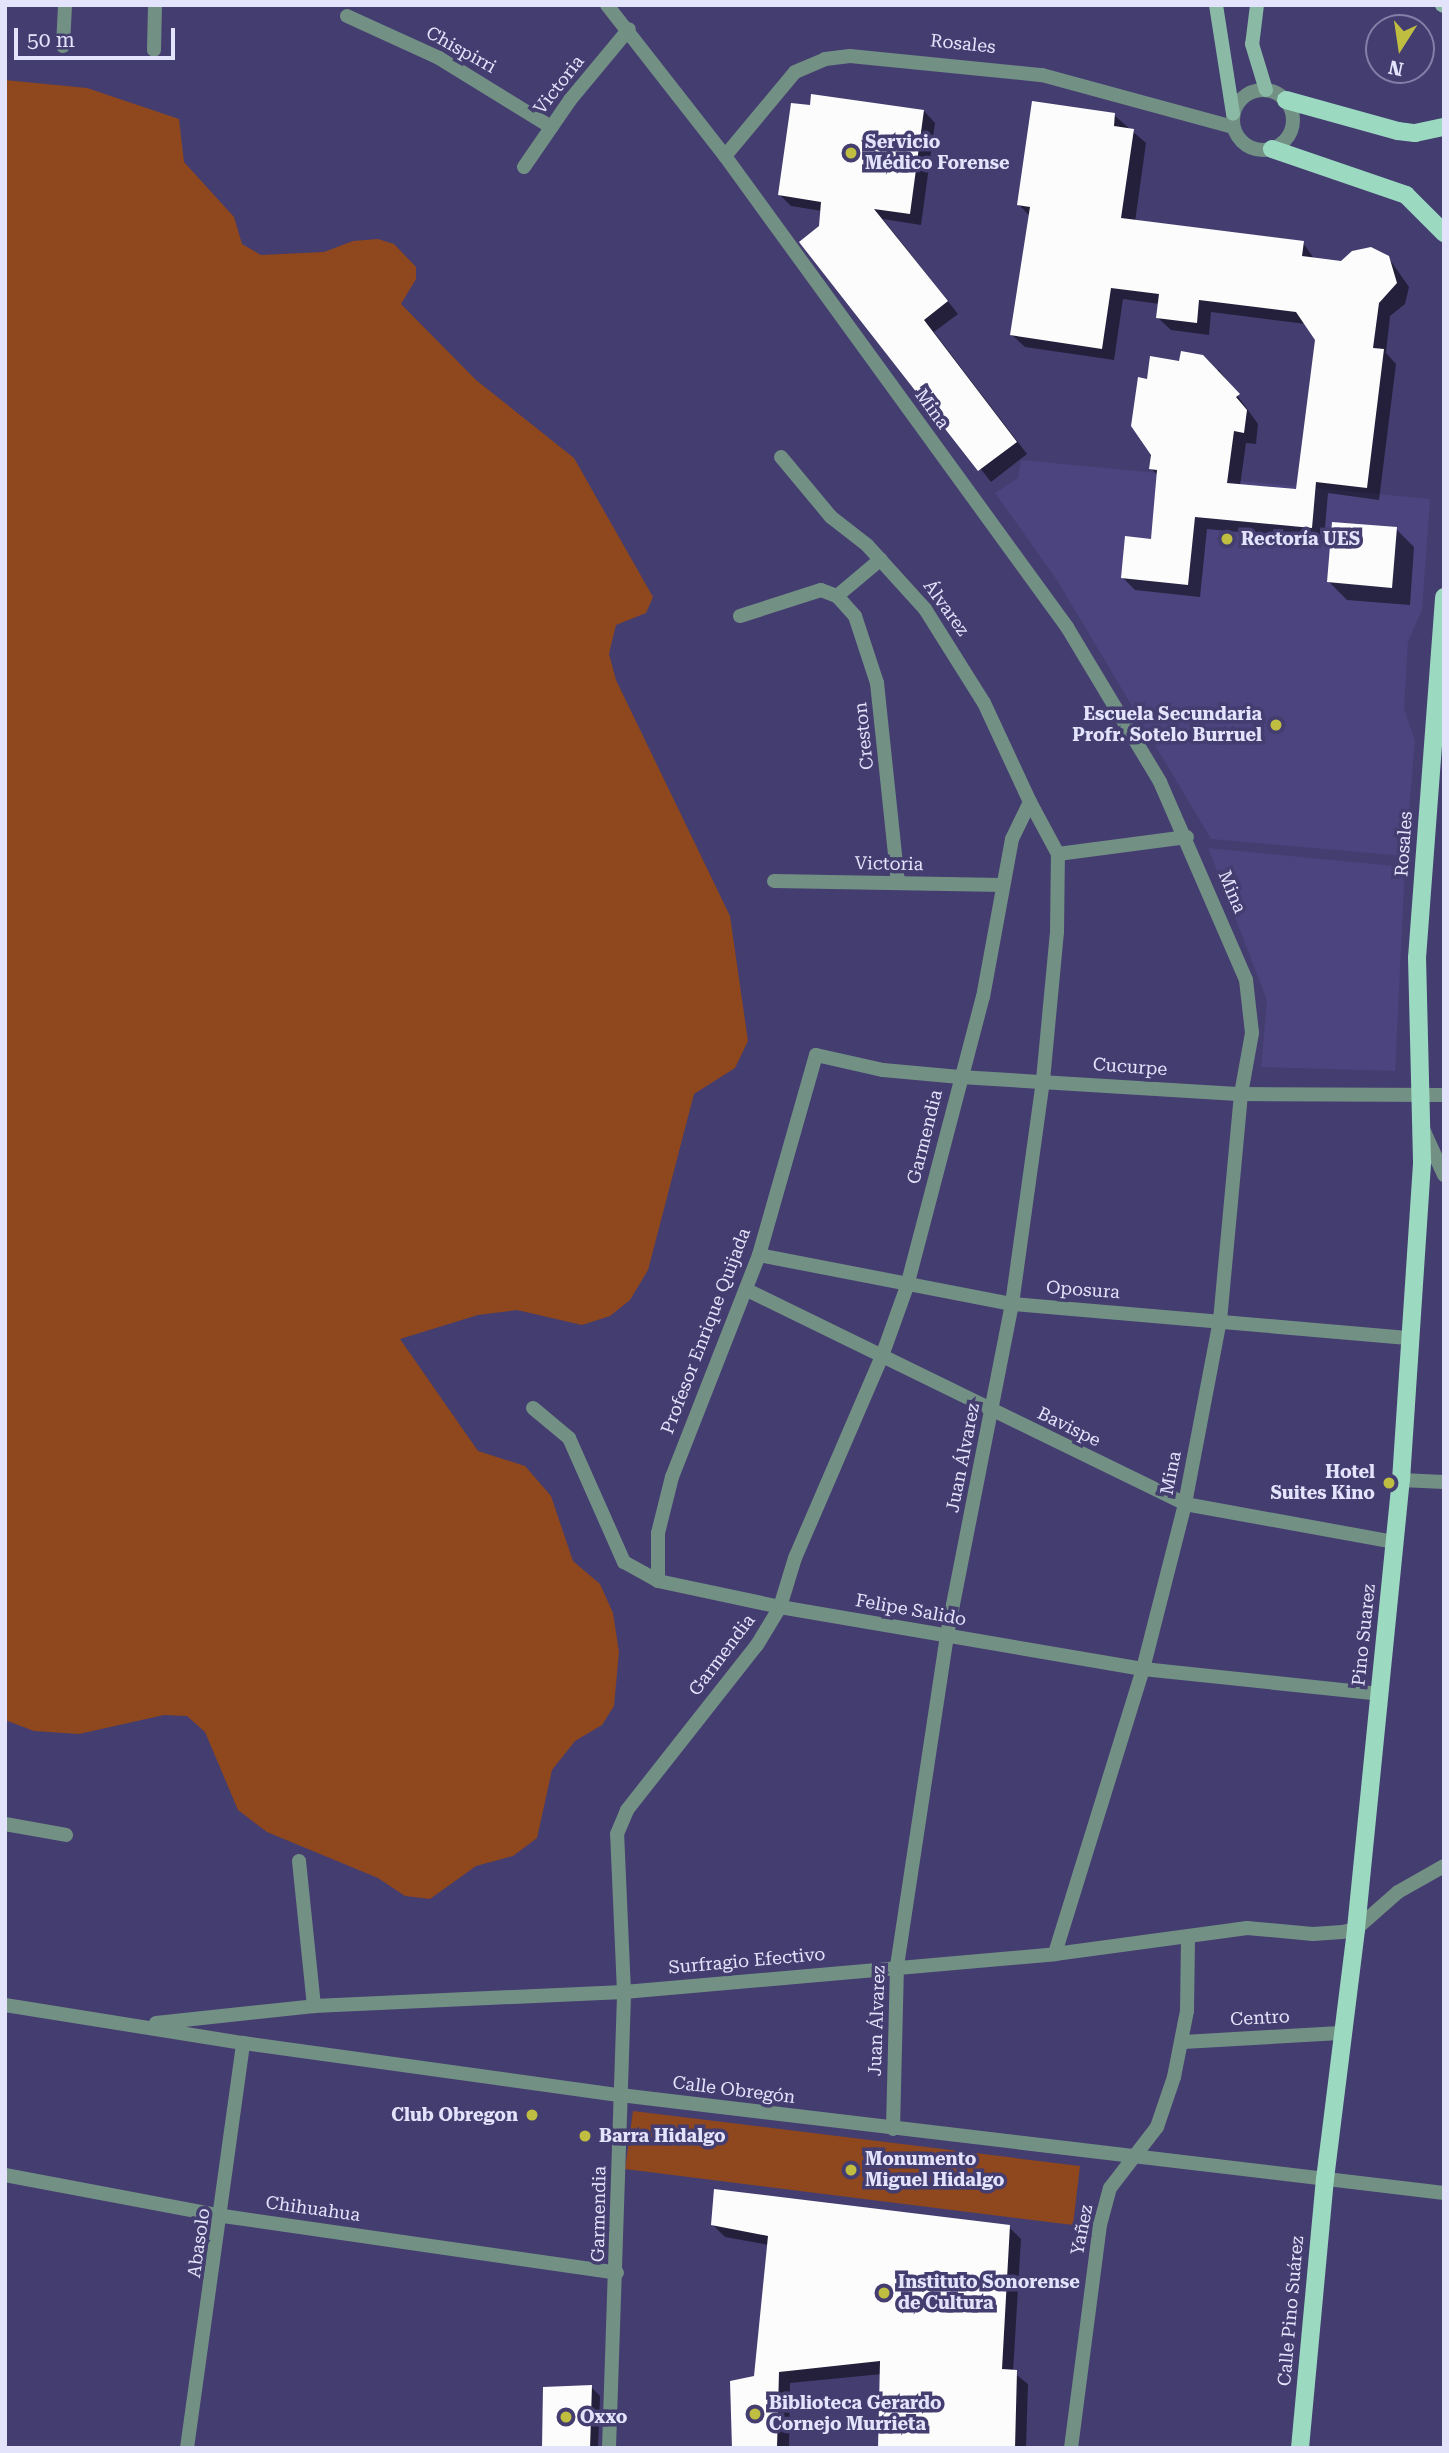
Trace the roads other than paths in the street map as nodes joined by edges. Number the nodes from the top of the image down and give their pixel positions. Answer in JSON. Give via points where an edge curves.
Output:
{"nodes":[{"id":1,"x":65,"y":5,"type":"edge"},
{"id":2,"x":155,"y":5,"type":"edge"},
{"id":3,"x":607,"y":5,"type":"edge"},
{"id":4,"x":1216,"y":5,"type":"edge"},
{"id":5,"x":1257,"y":5,"type":"edge"},
{"id":6,"x":347,"y":16,"type":"dead end"},
{"id":7,"x":629,"y":29,"type":"junction"},
{"id":8,"x":63,"y":46,"type":"dead end"},
{"id":9,"x":154,"y":50,"type":"dead end"},
{"id":10,"x":1266,"y":90,"type":"junction"},
{"id":11,"x":1286,"y":100,"type":"junction"},
{"id":12,"x":1233,"y":120,"type":"junction"},
{"id":13,"x":551,"y":127,"type":"junction"},
{"id":14,"x":1444,"y":127,"type":"edge"},
{"id":15,"x":1272,"y":149,"type":"junction"},
{"id":16,"x":725,"y":156,"type":"junction"},
{"id":17,"x":524,"y":167,"type":"dead end"},
{"id":18,"x":1444,"y":233,"type":"edge"},
{"id":19,"x":781,"y":457,"type":"dead end"},
{"id":20,"x":881,"y":559,"type":"junction"},
{"id":21,"x":837,"y":596,"type":"junction"},
{"id":22,"x":1444,"y":597,"type":"edge"},
{"id":23,"x":740,"y":616,"type":"dead end"},
{"id":24,"x":1027,"y":808,"type":"junction"},
{"id":25,"x":1187,"y":837,"type":"junction"},
{"id":26,"x":1058,"y":854,"type":"junction"},
{"id":27,"x":774,"y":881,"type":"dead end"},
{"id":28,"x":898,"y":883,"type":"junction"},
{"id":29,"x":1003,"y":885,"type":"junction"},
{"id":30,"x":816,"y":1055,"type":"joint"},
{"id":31,"x":960,"y":1077,"type":"junction"},
{"id":32,"x":1043,"y":1080,"type":"junction"},
{"id":33,"x":1241,"y":1094,"type":"junction"},
{"id":34,"x":1420,"y":1094,"type":"junction"},
{"id":35,"x":1444,"y":1095,"type":"edge"},
{"id":36,"x":1422,"y":1125,"type":"junction"},
{"id":37,"x":1444,"y":1176,"type":"edge"},
{"id":38,"x":1420,"y":1188,"type":"junction"},
{"id":39,"x":759,"y":1255,"type":"junction"},
{"id":40,"x":907,"y":1286,"type":"junction"},
{"id":41,"x":747,"y":1290,"type":"junction"},
{"id":42,"x":1012,"y":1304,"type":"junction"},
{"id":43,"x":1220,"y":1320,"type":"junction"},
{"id":44,"x":1408,"y":1338,"type":"junction"},
{"id":45,"x":882,"y":1356,"type":"junction"},
{"id":46,"x":533,"y":1408,"type":"dead end"},
{"id":47,"x":992,"y":1411,"type":"junction"},
{"id":48,"x":1401,"y":1480,"type":"junction"},
{"id":49,"x":1444,"y":1482,"type":"edge"},
{"id":50,"x":1185,"y":1504,"type":"junction"},
{"id":51,"x":1394,"y":1542,"type":"junction"},
{"id":52,"x":658,"y":1581,"type":"junction"},
{"id":53,"x":780,"y":1607,"type":"junction"},
{"id":54,"x":947,"y":1635,"type":"junction"},
{"id":55,"x":1143,"y":1669,"type":"junction"},
{"id":56,"x":1380,"y":1693,"type":"junction"},
{"id":57,"x":5,"y":1824,"type":"edge"},
{"id":58,"x":66,"y":1835,"type":"dead end"},
{"id":59,"x":299,"y":1861,"type":"dead end"},
{"id":60,"x":1444,"y":1866,"type":"edge"},
{"id":61,"x":1356,"y":1929,"type":"junction"},
{"id":62,"x":1188,"y":1938,"type":"junction"},
{"id":63,"x":1055,"y":1954,"type":"junction"},
{"id":64,"x":897,"y":1966,"type":"junction"},
{"id":65,"x":624,"y":1992,"type":"junction"},
{"id":66,"x":5,"y":2005,"type":"edge"},
{"id":67,"x":314,"y":2006,"type":"junction"},
{"id":68,"x":141,"y":2025,"type":"junction"},
{"id":69,"x":1340,"y":2034,"type":"junction"},
{"id":70,"x":1183,"y":2042,"type":"junction"},
{"id":71,"x":243,"y":2043,"type":"junction"},
{"id":72,"x":620,"y":2095,"type":"junction"},
{"id":73,"x":893,"y":2129,"type":"junction"},
{"id":74,"x":1137,"y":2154,"type":"junction"},
{"id":75,"x":5,"y":2175,"type":"edge"},
{"id":76,"x":1325,"y":2179,"type":"junction"},
{"id":77,"x":1444,"y":2193,"type":"edge"},
{"id":78,"x":223,"y":2216,"type":"junction"},
{"id":79,"x":617,"y":2273,"type":"junction"},
{"id":80,"x":187,"y":2448,"type":"edge"},
{"id":81,"x":609,"y":2448,"type":"edge"},
{"id":82,"x":1071,"y":2448,"type":"edge"},
{"id":83,"x":1300,"y":2448,"type":"edge"}],
"edges":[{"from":1,"to":8,"type":"street"},
{"from":2,"to":9,"type":"street"},
{"from":3,"to":7,"type":"street","name":"Mina"},
{"from":4,"to":12,"type":"main road"},
{"from":5,"to":10,"type":"main road","via":[[1252,44]]},
{"from":6,"to":13,"type":"street","name":"Chispirri","via":[[439,58]]},
{"from":7,"to":13,"type":"street","name":"Victoria"},
{"from":7,"to":16,"type":"street","name":"Mina"},
{"from":10,"to":11,"type":"street"},
{"from":10,"to":12,"type":"street","via":[[1251,92],[1239,101]]},
{"from":11,"to":14,"type":"main road","via":[[1398,131]]},
{"from":11,"to":15,"type":"street","via":[[1293,114],[1292,128],[1285,141]]},
{"from":12,"to":15,"type":"street","via":[[1250,147]]},
{"from":12,"to":16,"type":"street","name":"Rosales","via":[[1042,75],[850,56],[825,59],[795,72]]},
{"from":13,"to":17,"type":"street","name":"Victoria"},
{"from":15,"to":18,"type":"main road","via":[[1406,195]]},
{"from":16,"to":25,"type":"street","name":"Mina","via":[[1067,627],[1137,738]]},
{"from":19,"to":20,"type":"street","name":"Álvarez","via":[[831,517]]},
{"from":20,"to":21,"type":"street"},
{"from":20,"to":24,"type":"street","name":"Álvarez","via":[[925,609],[959,660]]},
{"from":21,"to":23,"type":"street","via":[[814,590]]},
{"from":21,"to":28,"type":"street","name":"Creston","via":[[860,626],[877,682]]},
{"from":22,"to":34,"type":"main road","name":"Rosales","via":[[1418,958]]},
{"from":24,"to":26,"type":"street","name":"Juan Álvarez"},
{"from":24,"to":29,"type":"street","name":"Garmendia","via":[[1012,839]]},
{"from":25,"to":26,"type":"street"},
{"from":25,"to":33,"type":"street","name":"Mina","via":[[1247,980],[1252,1033]]},
{"from":26,"to":32,"type":"street","name":"Juan Álvarez","via":[[1057,932]]},
{"from":27,"to":28,"type":"street","name":"Victoria"},
{"from":28,"to":29,"type":"street","name":"Victoria"},
{"from":29,"to":31,"type":"street","name":"Garmendia","via":[[991,963]]},
{"from":30,"to":31,"type":"street","name":"Cucurpe","via":[[883,1070]]},
{"from":30,"to":39,"type":"street","name":"Profesor Enrique Quijada"},
{"from":31,"to":32,"type":"street","name":"Cucurpe"},
{"from":31,"to":40,"type":"street","name":"Garmendia"},
{"from":32,"to":33,"type":"street","name":"Cucurpe"},
{"from":32,"to":42,"type":"street","name":"Juan Álvarez"},
{"from":33,"to":34,"type":"street","name":"Cucurpe"},
{"from":33,"to":43,"type":"street","name":"Mina"},
{"from":34,"to":35,"type":"street","name":"Cucurpe"},
{"from":34,"to":36,"type":"main road","name":"Pino Suarez"},
{"from":36,"to":37,"type":"street"},
{"from":36,"to":38,"type":"main road","name":"Pino Suarez"},
{"from":37,"to":38,"type":"street"},
{"from":38,"to":44,"type":"main road","name":"Pino Suarez"},
{"from":39,"to":40,"type":"street","name":"Oposura"},
{"from":39,"to":41,"type":"street","name":"Profesor Enrique Quijada"},
{"from":40,"to":42,"type":"street","name":"Oposura"},
{"from":40,"to":45,"type":"street","name":"Garmendia"},
{"from":41,"to":45,"type":"street","name":"Bavispe"},
{"from":41,"to":52,"type":"street","name":"Profesor Enrique Quijada","via":[[672,1477],[658,1534]]},
{"from":42,"to":43,"type":"street","name":"Oposura"},
{"from":42,"to":47,"type":"street","name":"Juan Álvarez"},
{"from":43,"to":44,"type":"street","name":"Oposura"},
{"from":43,"to":50,"type":"street","name":"Mina"},
{"from":44,"to":48,"type":"main road","name":"Pino Suarez"},
{"from":45,"to":47,"type":"street","name":"Bavispe"},
{"from":45,"to":53,"type":"street","name":"Garmendia","via":[[795,1558]]},
{"from":46,"to":52,"type":"street","name":"Felipe Salido","via":[[569,1438],[624,1562]]},
{"from":47,"to":50,"type":"street","name":"Bavispe"},
{"from":47,"to":54,"type":"street","name":"Juan Álvarez"},
{"from":48,"to":49,"type":"street"},
{"from":48,"to":51,"type":"main road","name":"Pino Suarez"},
{"from":50,"to":51,"type":"street","name":"Bavispe"},
{"from":50,"to":55,"type":"street","name":"Mina"},
{"from":51,"to":56,"type":"main road","name":"Pino Suarez"},
{"from":52,"to":53,"type":"street","name":"Felipe Salido"},
{"from":53,"to":54,"type":"street","name":"Felipe Salido"},
{"from":53,"to":65,"type":"street","name":"Garmendia","via":[[757,1645],[621,1821],[617,1852]]},
{"from":54,"to":55,"type":"street","name":"Felipe Salido"},
{"from":54,"to":64,"type":"street","name":"Juan Álvarez"},
{"from":55,"to":56,"type":"street","name":"Felipe Salido"},
{"from":55,"to":63,"type":"street","name":"Mina"},
{"from":56,"to":61,"type":"main road","name":"Pino Suarez"},
{"from":57,"to":58,"type":"street"},
{"from":59,"to":67,"type":"street"},
{"from":60,"to":61,"type":"street","via":[[1398,1892]]},
{"from":61,"to":62,"type":"street","name":"Surfragio Efectivo","via":[[1312,1934],[1247,1928]]},
{"from":61,"to":69,"type":"main road","name":"Pino Suarez"},
{"from":62,"to":63,"type":"street","name":"Surfragio Efectivo"},
{"from":62,"to":70,"type":"street","name":"Yañez"},
{"from":63,"to":64,"type":"street","name":"Surfragio Efectivo"},
{"from":64,"to":65,"type":"street","name":"Surfragio Efectivo"},
{"from":64,"to":73,"type":"street","name":"Juan Álvarez"},
{"from":65,"to":67,"type":"street","name":"Surfragio Efectivo"},
{"from":65,"to":72,"type":"street","name":"Garmendia"},
{"from":66,"to":68,"type":"street"},
{"from":67,"to":68,"type":"street","name":"Surfragio Efectivo"},
{"from":68,"to":71,"type":"street","name":"Calle Obregón"},
{"from":69,"to":70,"type":"street","name":"Centro"},
{"from":69,"to":76,"type":"main road","name":"Pino Suarez"},
{"from":70,"to":74,"type":"street","name":"Yañez","via":[[1157,2127]]},
{"from":71,"to":72,"type":"street","name":"Calle Obregón"},
{"from":71,"to":78,"type":"street","name":"Abasolo"},
{"from":72,"to":73,"type":"street","name":"Calle Obregón"},
{"from":72,"to":79,"type":"street","name":"Garmendia"},
{"from":73,"to":74,"type":"street","name":"Calle Obregón","via":[[1093,2154]]},
{"from":74,"to":76,"type":"street","name":"Calle Obregón"},
{"from":74,"to":82,"type":"street","name":"Yañez","via":[[1110,2188],[1100,2225]]},
{"from":75,"to":78,"type":"street","name":"Chihuahua"},
{"from":76,"to":77,"type":"street","name":"Calle Obregón"},
{"from":76,"to":83,"type":"main road","name":"Calle Pino Suárez"},
{"from":78,"to":79,"type":"street","name":"Chihuahua"},
{"from":78,"to":80,"type":"street","name":"Abasolo"},
{"from":79,"to":81,"type":"street","name":"Garmendia"}]}
